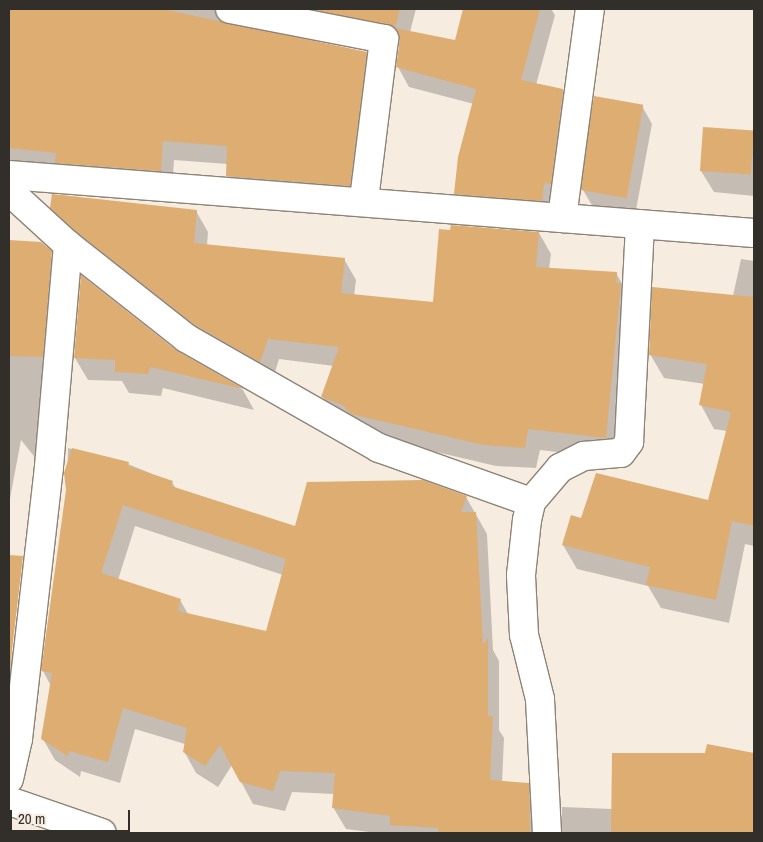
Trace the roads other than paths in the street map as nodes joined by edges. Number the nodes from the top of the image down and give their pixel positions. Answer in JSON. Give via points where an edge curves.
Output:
{"nodes":[{"id":1,"x":230,"y":9,"type":"edge"},
{"id":2,"x":590,"y":9,"type":"edge"},
{"id":3,"x":9,"y":175,"type":"edge"},
{"id":4,"x":9,"y":191,"type":"edge"},
{"id":5,"x":364,"y":199,"type":"junction"},
{"id":6,"x":562,"y":218,"type":"junction"},
{"id":7,"x":640,"y":224,"type":"junction"},
{"id":8,"x":754,"y":233,"type":"edge"},
{"id":9,"x":68,"y":245,"type":"junction"},
{"id":10,"x":531,"y":502,"type":"junction"},
{"id":11,"x":9,"y":779,"type":"edge"},
{"id":12,"x":9,"y":801,"type":"edge"},
{"id":13,"x":102,"y":833,"type":"edge"},
{"id":14,"x":547,"y":833,"type":"edge"}],
"edges":[{"from":1,"to":5,"type":"street","via":[[384,39]]},
{"from":2,"to":6,"type":"street"},
{"from":3,"to":5,"type":"street"},
{"from":4,"to":9,"type":"street"},
{"from":5,"to":6,"type":"street"},
{"from":6,"to":7,"type":"street"},
{"from":7,"to":8,"type":"street"},
{"from":7,"to":10,"type":"street","via":[[628,442],[621,453],[584,456],[560,468]]},
{"from":9,"to":10,"type":"street","via":[[186,338],[379,448]]},
{"from":9,"to":11,"type":"street","via":[[42,526],[18,739]]},
{"from":10,"to":14,"type":"street","via":[[521,576],[524,635],[540,699]]},
{"from":12,"to":13,"type":"street"}]}
